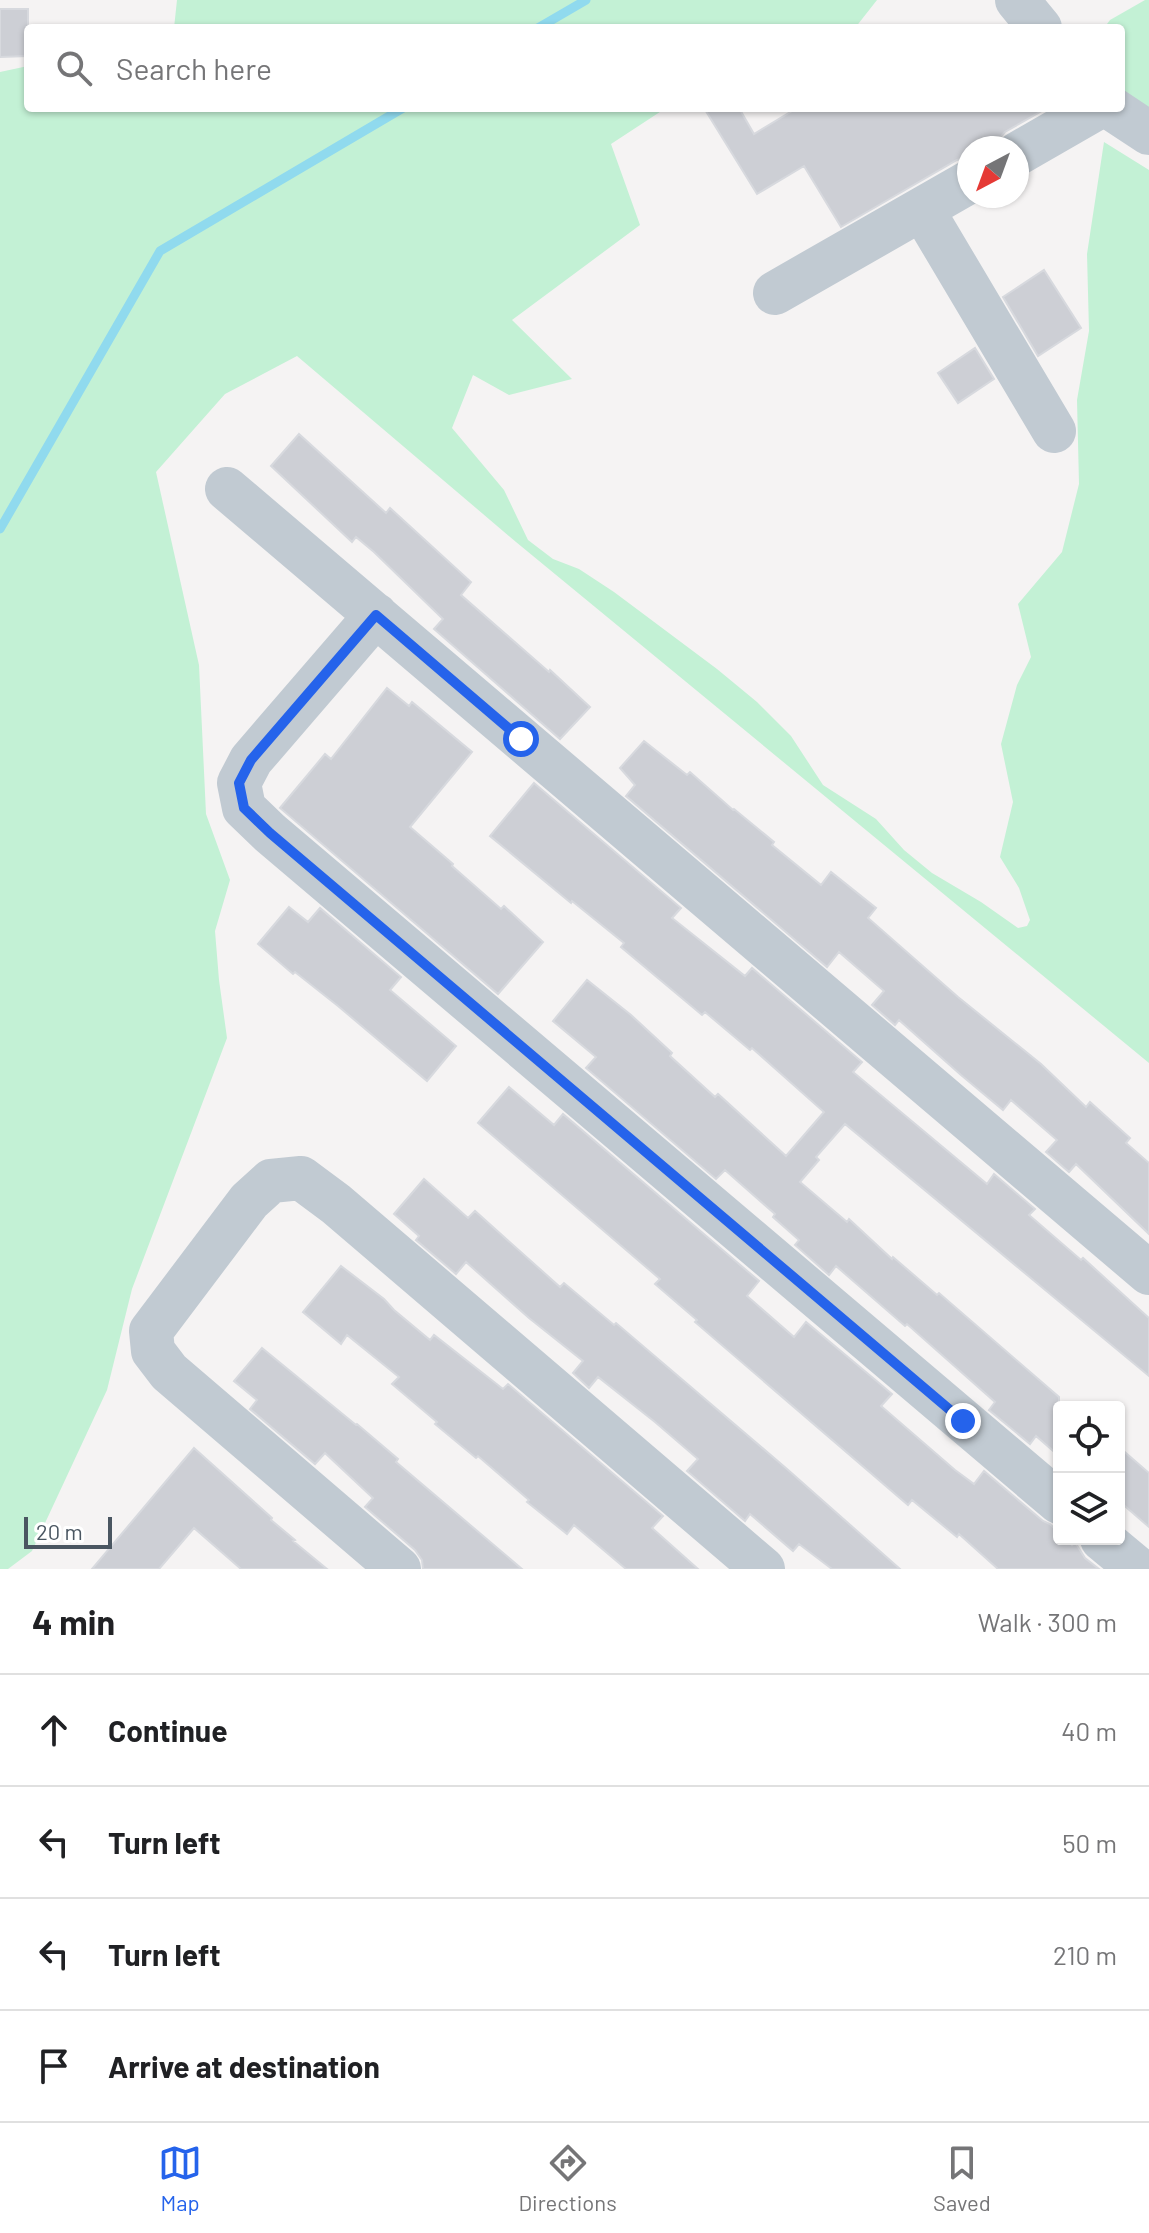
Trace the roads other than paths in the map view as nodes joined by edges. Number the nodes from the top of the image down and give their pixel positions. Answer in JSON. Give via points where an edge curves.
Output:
{"nodes":[{"id":1,"x":1017,"y":0,"type":"edge"},
{"id":2,"x":1037,"y":24,"type":"edge"},
{"id":3,"x":1090,"y":112,"type":"edge"},
{"id":4,"x":1117,"y":112,"type":"edge"},
{"id":5,"x":1149,"y":133,"type":"edge"},
{"id":6,"x":1029,"y":147,"type":"edge"},
{"id":7,"x":957,"y":189,"type":"edge"},
{"id":8,"x":922,"y":209,"type":"junction"},
{"id":9,"x":775,"y":293,"type":"dead end"},
{"id":10,"x":1054,"y":431,"type":"dead end"},
{"id":11,"x":227,"y":489,"type":"dead end"},
{"id":12,"x":376,"y":615,"type":"junction"},
{"id":13,"x":1149,"y":1273,"type":"edge"},
{"id":14,"x":1053,"y":1497,"type":"edge"},
{"id":15,"x":1109,"y":1545,"type":"edge"},
{"id":16,"x":399,"y":1569,"type":"edge"},
{"id":17,"x":763,"y":1569,"type":"edge"},
{"id":18,"x":1138,"y":1569,"type":"edge"}],
"edges":[{"from":1,"to":2,"type":"lane"},
{"from":3,"to":6,"type":"lane"},
{"from":4,"to":5,"type":"lane"},
{"from":7,"to":8,"type":"lane"},
{"from":8,"to":9,"type":"lane"},
{"from":8,"to":10,"type":"lane"},
{"from":11,"to":12,"type":"lane"},
{"from":12,"to":13,"type":"lane"},
{"from":12,"to":14,"type":"lane","via":[[251,760],[239,783],[244,808]]},
{"from":15,"to":18,"type":"lane"},
{"from":16,"to":17,"type":"lane","via":[[169,1372],[153,1351],[151,1331],[249,1201],[271,1181],[301,1178],[336,1204]]}]}
